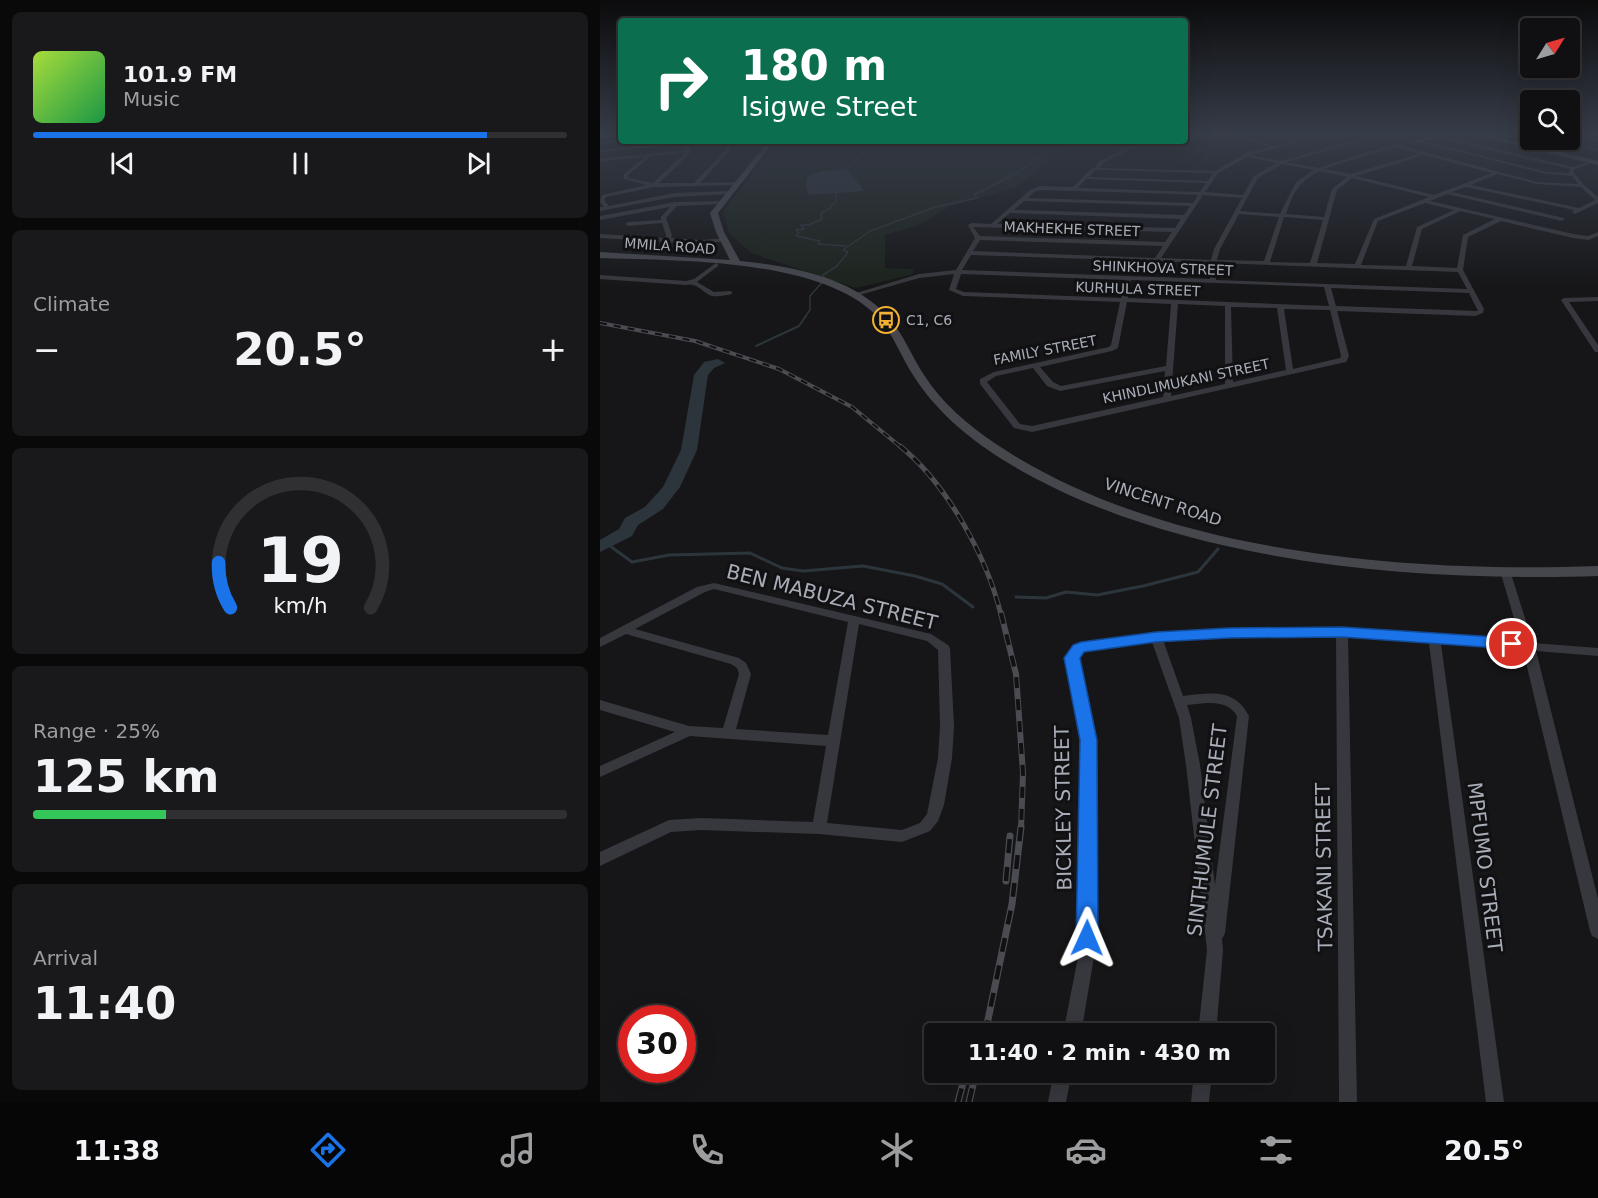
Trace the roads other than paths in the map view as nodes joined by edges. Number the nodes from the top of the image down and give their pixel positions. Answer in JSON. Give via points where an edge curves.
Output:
{"nodes":[{"id":1,"x":652,"y":185,"type":"edge"},
{"id":2,"x":735,"y":185,"type":"edge"},
{"id":3,"x":1078,"y":185,"type":"edge"},
{"id":4,"x":1205,"y":185,"type":"edge"},
{"id":5,"x":1251,"y":185,"type":"edge"},
{"id":6,"x":1297,"y":185,"type":"edge"},
{"id":7,"x":1340,"y":185,"type":"edge"},
{"id":8,"x":1389,"y":185,"type":"edge"},
{"id":9,"x":1462,"y":185,"type":"edge"},
{"id":10,"x":1472,"y":185,"type":"edge"},
{"id":11,"x":1573,"y":185,"type":"edge"},
{"id":12,"x":1582,"y":186,"type":"joint"},
{"id":13,"x":1074,"y":189,"type":"junction"},
{"id":14,"x":1446,"y":192,"type":"junction"},
{"id":15,"x":729,"y":193,"type":"junction"},
{"id":16,"x":1200,"y":193,"type":"junction"},
{"id":17,"x":1244,"y":197,"type":"junction"},
{"id":18,"x":1434,"y":197,"type":"junction"},
{"id":19,"x":1023,"y":199,"type":"junction"},
{"id":20,"x":1598,"y":200,"type":"edge"},
{"id":21,"x":1425,"y":201,"type":"junction"},
{"id":22,"x":720,"y":203,"type":"junction"},
{"id":23,"x":675,"y":204,"type":"junction"},
{"id":24,"x":1192,"y":204,"type":"junction"},
{"id":25,"x":607,"y":207,"type":"junction"},
{"id":26,"x":600,"y":209,"type":"edge"},
{"id":27,"x":1460,"y":209,"type":"junction"},
{"id":28,"x":1580,"y":210,"type":"junction"},
{"id":29,"x":1008,"y":211,"type":"junction"},
{"id":30,"x":1236,"y":212,"type":"junction"},
{"id":31,"x":1283,"y":216,"type":"junction"},
{"id":32,"x":1184,"y":217,"type":"junction"},
{"id":33,"x":600,"y":218,"type":"edge"},
{"id":34,"x":1327,"y":219,"type":"junction"},
{"id":35,"x":1500,"y":219,"type":"junction"},
{"id":36,"x":1562,"y":219,"type":"junction"},
{"id":37,"x":663,"y":221,"type":"junction"},
{"id":38,"x":628,"y":224,"type":"dead end"},
{"id":39,"x":994,"y":224,"type":"junction"},
{"id":40,"x":1543,"y":229,"type":"junction"},
{"id":41,"x":1175,"y":230,"type":"junction"},
{"id":42,"x":1598,"y":234,"type":"edge"},
{"id":43,"x":600,"y":236,"type":"edge"},
{"id":44,"x":978,"y":238,"type":"junction"},
{"id":45,"x":667,"y":240,"type":"junction"},
{"id":46,"x":726,"y":240,"type":"junction"},
{"id":47,"x":1165,"y":244,"type":"junction"},
{"id":48,"x":970,"y":253,"type":"junction"},
{"id":49,"x":601,"y":256,"type":"edge"},
{"id":50,"x":732,"y":256,"type":"junction"},
{"id":51,"x":1156,"y":260,"type":"junction"},
{"id":52,"x":741,"y":261,"type":"junction"},
{"id":53,"x":1213,"y":262,"type":"junction"},
{"id":54,"x":714,"y":264,"type":"junction"},
{"id":55,"x":1266,"y":264,"type":"junction"},
{"id":56,"x":728,"y":266,"type":"junction"},
{"id":57,"x":1314,"y":266,"type":"junction"},
{"id":58,"x":1357,"y":267,"type":"junction"},
{"id":59,"x":1407,"y":269,"type":"junction"},
{"id":60,"x":775,"y":270,"type":"junction"},
{"id":61,"x":1460,"y":270,"type":"junction"},
{"id":62,"x":959,"y":272,"type":"junction"},
{"id":63,"x":600,"y":278,"type":"edge"},
{"id":64,"x":1128,"y":279,"type":"junction"},
{"id":65,"x":692,"y":282,"type":"junction"},
{"id":66,"x":1213,"y":282,"type":"junction"},
{"id":67,"x":1327,"y":286,"type":"junction"},
{"id":68,"x":1472,"y":291,"type":"junction"},
{"id":69,"x":730,"y":292,"type":"dead end"},
{"id":70,"x":856,"y":294,"type":"junction"},
{"id":71,"x":1598,"y":298,"type":"edge"},
{"id":72,"x":1124,"y":300,"type":"junction"},
{"id":73,"x":1176,"y":303,"type":"junction"},
{"id":74,"x":1228,"y":304,"type":"junction"},
{"id":75,"x":1280,"y":306,"type":"junction"},
{"id":76,"x":1332,"y":309,"type":"junction"},
{"id":77,"x":1598,"y":350,"type":"edge"},
{"id":78,"x":1035,"y":366,"type":"junction"},
{"id":79,"x":1168,"y":368,"type":"junction"},
{"id":80,"x":1290,"y":373,"type":"junction"},
{"id":81,"x":984,"y":379,"type":"joint"},
{"id":82,"x":1229,"y":386,"type":"junction"},
{"id":83,"x":1167,"y":399,"type":"junction"},
{"id":84,"x":1598,"y":571,"type":"edge"},
{"id":85,"x":1506,"y":574,"type":"junction"},
{"id":86,"x":854,"y":619,"type":"junction"},
{"id":87,"x":625,"y":630,"type":"junction"},
{"id":88,"x":1342,"y":632,"type":"junction"},
{"id":89,"x":1156,"y":637,"type":"junction"},
{"id":90,"x":1434,"y":638,"type":"junction"},
{"id":91,"x":600,"y":643,"type":"edge"},
{"id":92,"x":1528,"y":645,"type":"junction"},
{"id":93,"x":1598,"y":652,"type":"edge"},
{"id":94,"x":1179,"y":701,"type":"junction"},
{"id":95,"x":600,"y":705,"type":"edge"},
{"id":96,"x":689,"y":731,"type":"junction"},
{"id":97,"x":728,"y":733,"type":"junction"},
{"id":98,"x":834,"y":741,"type":"junction"},
{"id":99,"x":600,"y":772,"type":"edge"},
{"id":100,"x":819,"y":828,"type":"junction"},
{"id":101,"x":600,"y":859,"type":"edge"},
{"id":102,"x":1598,"y":931,"type":"edge"},
{"id":103,"x":1215,"y":951,"type":"junction"},
{"id":104,"x":1074,"y":1023,"type":"edge"},
{"id":105,"x":1208,"y":1023,"type":"edge"},
{"id":106,"x":1061,"y":1083,"type":"edge"},
{"id":107,"x":1202,"y":1083,"type":"edge"},
{"id":108,"x":1057,"y":1102,"type":"edge"},
{"id":109,"x":1200,"y":1102,"type":"edge"},
{"id":110,"x":1348,"y":1102,"type":"edge"},
{"id":111,"x":1495,"y":1102,"type":"edge"}],
"edges":[{"from":1,"to":25,"type":"street","via":[[608,194],[601,199]]},
{"from":2,"to":15,"type":"main road"},
{"from":3,"to":13,"type":"street"},
{"from":4,"to":16,"type":"street"},
{"from":5,"to":17,"type":"street"},
{"from":6,"to":31,"type":"street"},
{"from":7,"to":34,"type":"street","via":[[1335,189]]},
{"from":8,"to":18,"type":"street"},
{"from":9,"to":14,"type":"street"},
{"from":10,"to":28,"type":"street"},
{"from":11,"to":12,"type":"street"},
{"from":12,"to":20,"type":"street"},
{"from":13,"to":16,"type":"street"},
{"from":13,"to":19,"type":"street","via":[[1040,188]]},
{"from":14,"to":18,"type":"street"},
{"from":14,"to":36,"type":"street"},
{"from":15,"to":22,"type":"main road"},
{"from":15,"to":25,"type":"street","via":[[674,195]]},
{"from":16,"to":17,"type":"street"},
{"from":16,"to":24,"type":"street"},
{"from":17,"to":30,"type":"street"},
{"from":18,"to":21,"type":"street"},
{"from":19,"to":24,"type":"street"},
{"from":19,"to":29,"type":"street"},
{"from":20,"to":28,"type":"street"},
{"from":21,"to":27,"type":"street"},
{"from":21,"to":58,"type":"street","via":[[1376,220]]},
{"from":22,"to":23,"type":"street"},
{"from":22,"to":46,"type":"main road","via":[[713,216]]},
{"from":23,"to":33,"type":"street"},
{"from":23,"to":37,"type":"street"},
{"from":24,"to":32,"type":"street"},
{"from":25,"to":26,"type":"street"},
{"from":27,"to":35,"type":"street"},
{"from":27,"to":59,"type":"street","via":[[1419,228]]},
{"from":28,"to":36,"type":"street"},
{"from":29,"to":32,"type":"street"},
{"from":29,"to":39,"type":"street"},
{"from":30,"to":31,"type":"street"},
{"from":30,"to":53,"type":"street"},
{"from":31,"to":34,"type":"street"},
{"from":31,"to":55,"type":"street"},
{"from":32,"to":41,"type":"street"},
{"from":34,"to":57,"type":"street"},
{"from":35,"to":40,"type":"street"},
{"from":35,"to":61,"type":"street","via":[[1465,237]]},
{"from":36,"to":40,"type":"street"},
{"from":37,"to":38,"type":"street"},
{"from":37,"to":45,"type":"street"},
{"from":39,"to":41,"type":"street"},
{"from":39,"to":44,"type":"street","via":[[971,225]]},
{"from":40,"to":42,"type":"street","via":[[1580,238]]},
{"from":41,"to":47,"type":"street"},
{"from":43,"to":45,"type":"street"},
{"from":44,"to":47,"type":"street","name":"MAKHEKHE STREET"},
{"from":44,"to":48,"type":"street"},
{"from":45,"to":46,"type":"street"},
{"from":46,"to":50,"type":"main road"},
{"from":46,"to":52,"type":"main road"},
{"from":47,"to":51,"type":"street"},
{"from":48,"to":51,"type":"street"},
{"from":48,"to":62,"type":"street"},
{"from":49,"to":54,"type":"main road","name":"MMILA ROAD"},
{"from":50,"to":52,"type":"main road"},
{"from":50,"to":54,"type":"main road"},
{"from":51,"to":53,"type":"street"},
{"from":52,"to":54,"type":"main road","name":"MMILA ROAD"},
{"from":52,"to":56,"type":"main road"},
{"from":52,"to":60,"type":"main road","name":"MMILA ROAD"},
{"from":53,"to":55,"type":"street"},
{"from":53,"to":66,"type":"street"},
{"from":54,"to":56,"type":"main road","name":"MMILA ROAD"},
{"from":54,"to":65,"type":"street"},
{"from":55,"to":57,"type":"street"},
{"from":56,"to":60,"type":"main road","name":"VINCENT ROAD"},
{"from":57,"to":58,"type":"street"},
{"from":58,"to":59,"type":"street"},
{"from":59,"to":61,"type":"street"},
{"from":60,"to":70,"type":"main road","name":"VINCENT ROAD"},
{"from":61,"to":68,"type":"street","name":"KURHULA STREET"},
{"from":62,"to":64,"type":"street","name":"SHINKHOVA STREET"},
{"from":62,"to":70,"type":"street","name":"SHINKHOVA STREET","via":[[919,276]]},
{"from":62,"to":72,"type":"street","name":"KURHULA STREET","via":[[952,290],[959,294]]},
{"from":63,"to":65,"type":"street"},
{"from":64,"to":66,"type":"street","name":"SHINKHOVA STREET"},
{"from":64,"to":72,"type":"street","name":"FAMILY STREET"},
{"from":65,"to":69,"type":"street","via":[[713,294]]},
{"from":66,"to":67,"type":"street","name":"SHINKHOVA STREET"},
{"from":67,"to":68,"type":"street","name":"SHINKHOVA STREET"},
{"from":67,"to":76,"type":"street","name":"KHINDLIMUKANI STREET"},
{"from":68,"to":76,"type":"street","name":"KURHULA STREET","via":[[1482,309],[1479,313]]},
{"from":70,"to":85,"type":"main road","name":"VINCENT ROAD","via":[[886,320],[929,391],[955,419],[1008,457],[1078,493],[1169,525],[1272,551],[1410,570]]},
{"from":71,"to":77,"type":"street","via":[[1564,300]]},
{"from":72,"to":73,"type":"street","name":"KURHULA STREET"},
{"from":72,"to":78,"type":"street","name":"FAMILY STREET","via":[[1112,349]]},
{"from":73,"to":74,"type":"street","name":"KURHULA STREET"},
{"from":73,"to":79,"type":"street"},
{"from":74,"to":75,"type":"street","name":"KURHULA STREET"},
{"from":74,"to":82,"type":"street"},
{"from":75,"to":76,"type":"street","name":"KURHULA STREET"},
{"from":75,"to":80,"type":"street"},
{"from":76,"to":80,"type":"street","name":"KHINDLIMUKANI STREET","via":[[1345,358]]},
{"from":78,"to":79,"type":"street","via":[[1050,384],[1060,389]]},
{"from":78,"to":81,"type":"street","name":"FAMILY STREET"},
{"from":79,"to":83,"type":"street"},
{"from":80,"to":82,"type":"street","name":"KHINDLIMUKANI STREET"},
{"from":81,"to":83,"type":"street","name":"KHINDLIMUKANI STREET","via":[[1013,422],[1026,429]]},
{"from":82,"to":83,"type":"street","name":"KHINDLIMUKANI STREET"},
{"from":84,"to":85,"type":"main road","name":"VINCENT ROAD"},
{"from":85,"to":92,"type":"street"},
{"from":86,"to":87,"type":"street","name":"BEN MABUZA STREET","via":[[708,586]]},
{"from":86,"to":98,"type":"street"},
{"from":86,"to":100,"type":"street","name":"BEN MABUZA STREET","via":[[931,638],[944,648],[947,726],[941,786],[933,817],[914,832],[889,836]]},
{"from":87,"to":91,"type":"street","name":"BEN MABUZA STREET"},
{"from":87,"to":97,"type":"street","via":[[735,660],[742,666],[745,674]]},
{"from":88,"to":89,"type":"street"},
{"from":88,"to":90,"type":"street"},
{"from":88,"to":110,"type":"street","name":"TSAKANI STREET"},
{"from":89,"to":94,"type":"street","name":"SINTHUMULE STREET"},
{"from":89,"to":104,"type":"street","name":"BICKLEY STREET","via":[[1087,645],[1073,654],[1089,753],[1086,957]]},
{"from":90,"to":92,"type":"street"},
{"from":90,"to":111,"type":"street","name":"MPFUMO STREET"},
{"from":92,"to":93,"type":"street"},
{"from":92,"to":102,"type":"street"},
{"from":94,"to":103,"type":"street","name":"SINTHUMULE STREET","via":[[1189,737]]},
{"from":94,"to":103,"type":"street","name":"SINTHUMULE STREET","via":[[1223,699],[1237,704],[1243,716]]},
{"from":95,"to":96,"type":"street"},
{"from":96,"to":97,"type":"street"},
{"from":96,"to":99,"type":"street"},
{"from":97,"to":98,"type":"street"},
{"from":98,"to":100,"type":"street"},
{"from":100,"to":101,"type":"street","name":"BEN MABUZA STREET","via":[[669,826]]},
{"from":103,"to":105,"type":"street","name":"SINTHUMULE STREET"},
{"from":106,"to":108,"type":"street"},
{"from":107,"to":109,"type":"street"}]}
